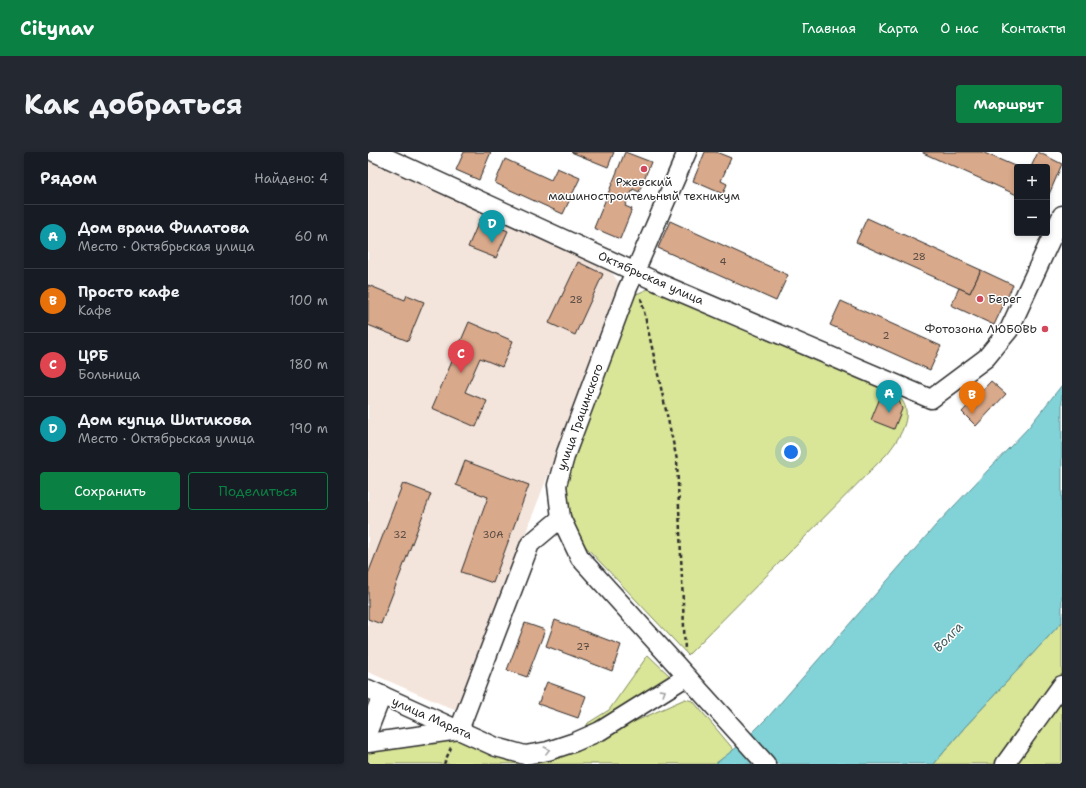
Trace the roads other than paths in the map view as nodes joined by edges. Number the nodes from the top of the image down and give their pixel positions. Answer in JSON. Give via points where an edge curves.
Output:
{"nodes":[{"id":1,"x":374,"y":152,"type":"edge"},
{"id":2,"x":687,"y":152,"type":"edge"},
{"id":3,"x":1062,"y":215,"type":"edge"},
{"id":4,"x":635,"y":270,"type":"junction"},
{"id":5,"x":561,"y":518,"type":"junction"},
{"id":6,"x":686,"y":677,"type":"junction"},
{"id":7,"x":1062,"y":685,"type":"edge"},
{"id":8,"x":375,"y":692,"type":"edge"},
{"id":9,"x":459,"y":730,"type":"junction"},
{"id":10,"x":368,"y":731,"type":"edge"},
{"id":11,"x":368,"y":743,"type":"edge"},
{"id":12,"x":766,"y":764,"type":"edge"},
{"id":13,"x":1005,"y":764,"type":"edge"}],
"edges":[{"from":1,"to":4,"type":"street","name":"Октябрьская улица"},
{"from":2,"to":4,"type":"street","name":"улица Грацинского"},
{"from":3,"to":4,"type":"street","name":"Октябрьская улица","via":[[1009,330],[986,358],[931,399]]},
{"from":4,"to":5,"type":"street","name":"улица Грацинского","via":[[566,453],[557,485]]},
{"from":5,"to":6,"type":"street","name":"улица Грацинского","via":[[580,558]]},
{"from":5,"to":9,"type":"street","via":[[530,544]]},
{"from":9,"to":6,"type":"street","name":"улица Марата","one_way":true,"via":[[496,747],[525,755],[548,751],[600,731]]},
{"from":6,"to":12,"type":"street","name":"улица Грацинского"},
{"from":7,"to":13,"type":"street"},
{"from":8,"to":9,"type":"street","name":"улица Марата"},
{"from":8,"to":10,"type":"street"},
{"from":9,"to":11,"type":"street"}]}
